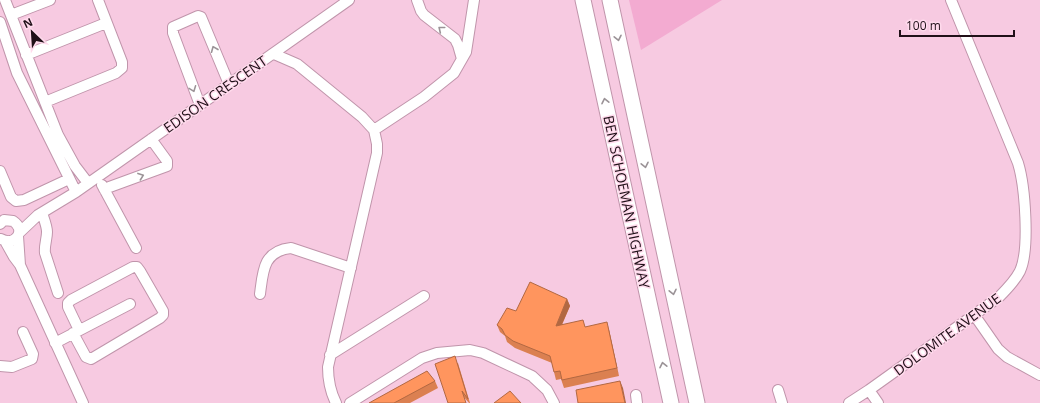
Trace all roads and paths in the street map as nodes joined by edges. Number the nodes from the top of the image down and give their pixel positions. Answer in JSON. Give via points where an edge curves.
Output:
{"nodes":[{"id":1,"x":5,"y":0,"type":"edge"},
{"id":2,"x":50,"y":0,"type":"edge"},
{"id":3,"x":98,"y":0,"type":"edge"},
{"id":4,"x":349,"y":0,"type":"edge"},
{"id":5,"x":417,"y":0,"type":"edge"},
{"id":6,"x":474,"y":0,"type":"edge"},
{"id":7,"x":583,"y":0,"type":"edge"},
{"id":8,"x":610,"y":0,"type":"edge"},
{"id":9,"x":951,"y":0,"type":"edge"},
{"id":10,"x":11,"y":15,"type":"junction"},
{"id":11,"x":0,"y":22,"type":"edge"},
{"id":12,"x":106,"y":23,"type":"junction"},
{"id":13,"x":274,"y":54,"type":"junction"},
{"id":14,"x":26,"y":55,"type":"junction"},
{"id":15,"x":462,"y":59,"type":"junction"},
{"id":16,"x":229,"y":84,"type":"junction"},
{"id":17,"x":45,"y":102,"type":"junction"},
{"id":18,"x":200,"y":105,"type":"junction"},
{"id":19,"x":374,"y":130,"type":"junction"},
{"id":20,"x":151,"y":139,"type":"junction"},
{"id":21,"x":0,"y":171,"type":"edge"},
{"id":22,"x":98,"y":177,"type":"junction"},
{"id":23,"x":69,"y":179,"type":"junction"},
{"id":24,"x":88,"y":183,"type":"junction"},
{"id":25,"x":104,"y":189,"type":"junction"},
{"id":26,"x":76,"y":192,"type":"junction"},
{"id":27,"x":0,"y":211,"type":"edge"},
{"id":28,"x":40,"y":214,"type":"junction"},
{"id":29,"x":8,"y":222,"type":"edge"},
{"id":30,"x":19,"y":234,"type":"junction"},
{"id":31,"x":3,"y":240,"type":"edge"},
{"id":32,"x":136,"y":248,"type":"dead end"},
{"id":33,"x":20,"y":265,"type":"junction"},
{"id":34,"x":351,"y":268,"type":"junction"},
{"id":35,"x":58,"y":294,"type":"dead end"},
{"id":36,"x":260,"y":294,"type":"dead end"},
{"id":37,"x":424,"y":296,"type":"dead end"},
{"id":38,"x":130,"y":304,"type":"dead end"},
{"id":39,"x":975,"y":316,"type":"junction"},
{"id":40,"x":23,"y":332,"type":"dead end"},
{"id":41,"x":76,"y":332,"type":"junction"},
{"id":42,"x":56,"y":342,"type":"junction"},
{"id":43,"x":330,"y":355,"type":"junction"},
{"id":44,"x":0,"y":366,"type":"edge"},
{"id":45,"x":1040,"y":375,"type":"edge"},
{"id":46,"x":778,"y":390,"type":"dead end"},
{"id":47,"x":869,"y":390,"type":"junction"},
{"id":48,"x":696,"y":400,"type":"edge"},
{"id":49,"x":83,"y":403,"type":"edge"},
{"id":50,"x":336,"y":403,"type":"edge"},
{"id":51,"x":350,"y":403,"type":"edge"},
{"id":52,"x":554,"y":403,"type":"edge"},
{"id":53,"x":671,"y":403,"type":"edge"},
{"id":54,"x":782,"y":403,"type":"edge"},
{"id":55,"x":849,"y":403,"type":"edge"},
{"id":56,"x":878,"y":403,"type":"edge"}],
"edges":[{"from":1,"to":10,"type":"street"},
{"from":2,"to":10,"type":"street"},
{"from":3,"to":12,"type":"street"},
{"from":4,"to":13,"type":"street"},
{"from":15,"to":5,"type":"street","one_way":true,"via":[[455,39],[424,15]]},
{"from":6,"to":15,"type":"street","via":[[466,52]]},
{"from":53,"to":7,"type":"highway","name":"BEN SCHOEMAN HIGHWAY","one_way":true},
{"from":8,"to":48,"type":"highway","name":"BEN SCHOEMAN HIGHWAY","one_way":true},
{"from":9,"to":39,"type":"street","name":"DOLOMITE AVENUE","via":[[1018,163],[1024,189],[1025,244],[1021,270],[1010,287]]},
{"from":10,"to":14,"type":"street"},
{"from":11,"to":23,"type":"street","via":[[17,73]]},
{"from":12,"to":14,"type":"street"},
{"from":12,"to":17,"type":"street","via":[[122,62],[121,70]]},
{"from":13,"to":16,"type":"street","name":"EDISON CRESCENT"},
{"from":13,"to":19,"type":"street","name":"EDISON CRESCENT","via":[[297,64],[362,117]]},
{"from":14,"to":17,"type":"street"},
{"from":15,"to":19,"type":"street","via":[[454,73],[424,97]]},
{"from":16,"to":18,"type":"street","name":"EDISON CRESCENT"},
{"from":16,"to":18,"type":"street","one_way":true,"via":[[201,17],[173,27]]},
{"from":17,"to":24,"type":"street","via":[[68,156]]},
{"from":18,"to":20,"type":"street","name":"EDISON CRESCENT"},
{"from":19,"to":34,"type":"street","via":[[377,153]]},
{"from":20,"to":22,"type":"street","name":"EDISON CRESCENT"},
{"from":25,"to":20,"type":"street","one_way":true,"via":[[165,168],[167,161]]},
{"from":21,"to":23,"type":"street","via":[[11,197],[16,201],[24,200]]},
{"from":22,"to":24,"type":"street","name":"EDISON CRESCENT"},
{"from":22,"to":25,"type":"street"},
{"from":23,"to":26,"type":"street"},
{"from":24,"to":26,"type":"street","name":"EDISON CRESCENT"},
{"from":25,"to":32,"type":"street"},
{"from":26,"to":28,"type":"street","name":"EDISON CRESCENT"},
{"from":27,"to":29,"type":"street"},
{"from":28,"to":29,"type":"street","name":"EDISON CRESCENT"},
{"from":28,"to":30,"type":"street","name":"EDISON CRESCENT"},
{"from":28,"to":35,"type":"street","via":[[46,223],[45,253]]},
{"from":29,"to":30,"type":"street","via":[[19,228]]},
{"from":30,"to":31,"type":"street","via":[[13,241]]},
{"from":30,"to":33,"type":"street"},
{"from":31,"to":33,"type":"street"},
{"from":33,"to":42,"type":"street"},
{"from":34,"to":36,"type":"street","via":[[291,248],[282,248],[272,255],[263,269]]},
{"from":34,"to":43,"type":"street"},
{"from":37,"to":43,"type":"street"},
{"from":38,"to":41,"type":"street"},
{"from":39,"to":45,"type":"street","via":[[1003,353]]},
{"from":39,"to":47,"type":"street","name":"DOLOMITE AVENUE"},
{"from":40,"to":44,"type":"street","via":[[33,354],[32,359],[12,367]]},
{"from":41,"to":41,"type":"street","via":[[68,302],[133,267],[140,271],[163,311],[160,318],[90,359],[86,357]]},
{"from":41,"to":42,"type":"street"},
{"from":42,"to":49,"type":"street"},
{"from":43,"to":50,"type":"street","via":[[329,387]]},
{"from":46,"to":54,"type":"street"},
{"from":47,"to":55,"type":"street","name":"DOLOMITE AVENUE"},
{"from":47,"to":56,"type":"street"},
{"from":51,"to":52,"type":"street","via":[[422,358],[437,353],[470,350],[483,353],[532,376],[547,390]]}]}
